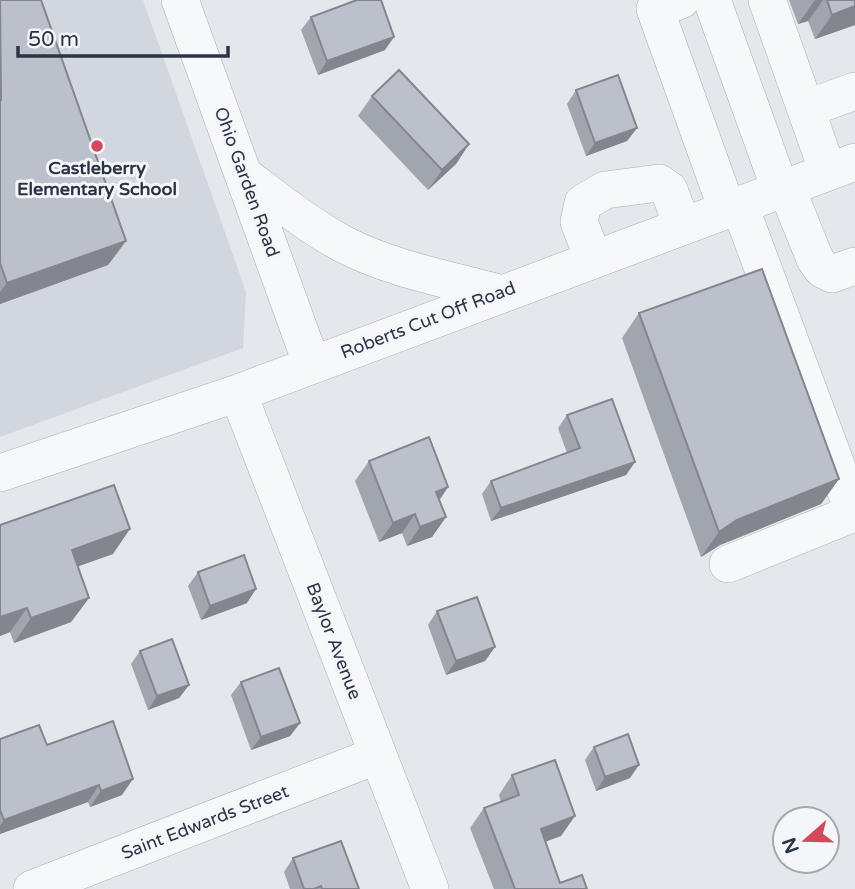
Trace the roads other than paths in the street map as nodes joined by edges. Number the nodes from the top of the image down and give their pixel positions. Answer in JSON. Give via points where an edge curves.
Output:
{"nodes":[{"id":1,"x":180,"y":0,"type":"edge"},
{"id":2,"x":681,"y":0,"type":"edge"},
{"id":3,"x":712,"y":0,"type":"edge"},
{"id":4,"x":766,"y":0,"type":"edge"},
{"id":5,"x":855,"y":91,"type":"edge"},
{"id":6,"x":808,"y":108,"type":"junction"},
{"id":7,"x":841,"y":167,"type":"edge"},
{"id":8,"x":245,"y":176,"type":"junction"},
{"id":9,"x":783,"y":188,"type":"junction"},
{"id":10,"x":733,"y":206,"type":"junction"},
{"id":11,"x":682,"y":225,"type":"junction"},
{"id":12,"x":593,"y":258,"type":"junction"},
{"id":13,"x":855,"y":266,"type":"edge"},
{"id":14,"x":498,"y":293,"type":"junction"},
{"id":15,"x":312,"y":365,"type":"junction"},
{"id":16,"x":238,"y":393,"type":"junction"},
{"id":17,"x":0,"y":473,"type":"edge"},
{"id":18,"x":728,"y":564,"type":"dead end"},
{"id":19,"x":377,"y":755,"type":"junction"},
{"id":20,"x":32,"y":889,"type":"edge"},
{"id":21,"x":430,"y":889,"type":"edge"}],
"edges":[{"from":1,"to":8,"type":"street","name":"Ohio Garden Road"},
{"from":2,"to":10,"type":"street","via":[[655,9]]},
{"from":3,"to":9,"type":"street"},
{"from":4,"to":6,"type":"street"},
{"from":5,"to":6,"type":"street"},
{"from":6,"to":7,"type":"street"},
{"from":7,"to":9,"type":"street","name":"Roberts Cut Off Road"},
{"from":8,"to":14,"type":"street","via":[[345,245],[402,267]]},
{"from":8,"to":15,"type":"street","name":"Ohio Garden Road"},
{"from":9,"to":10,"type":"street","name":"Roberts Cut Off Road"},
{"from":9,"to":13,"type":"street","via":[[822,269],[832,274]]},
{"from":10,"to":11,"type":"street","name":"Roberts Cut Off Road"},
{"from":10,"to":18,"type":"street","via":[[854,513]]},
{"from":11,"to":12,"type":"street","name":"Roberts Cut Off Road"},
{"from":11,"to":12,"type":"street","via":[[669,190],[659,183],[605,190],[583,204],[579,222]]},
{"from":12,"to":14,"type":"street","name":"Roberts Cut Off Road"},
{"from":14,"to":15,"type":"street","name":"Roberts Cut Off Road"},
{"from":15,"to":16,"type":"street","name":"Roberts Cut Off Road"},
{"from":16,"to":17,"type":"street","name":"Roberts Cut Off Road"},
{"from":16,"to":19,"type":"street","name":"Baylor Avenue"},
{"from":19,"to":20,"type":"street","name":"Saint Edwards Street"},
{"from":19,"to":21,"type":"street","name":"Baylor Avenue"}]}
